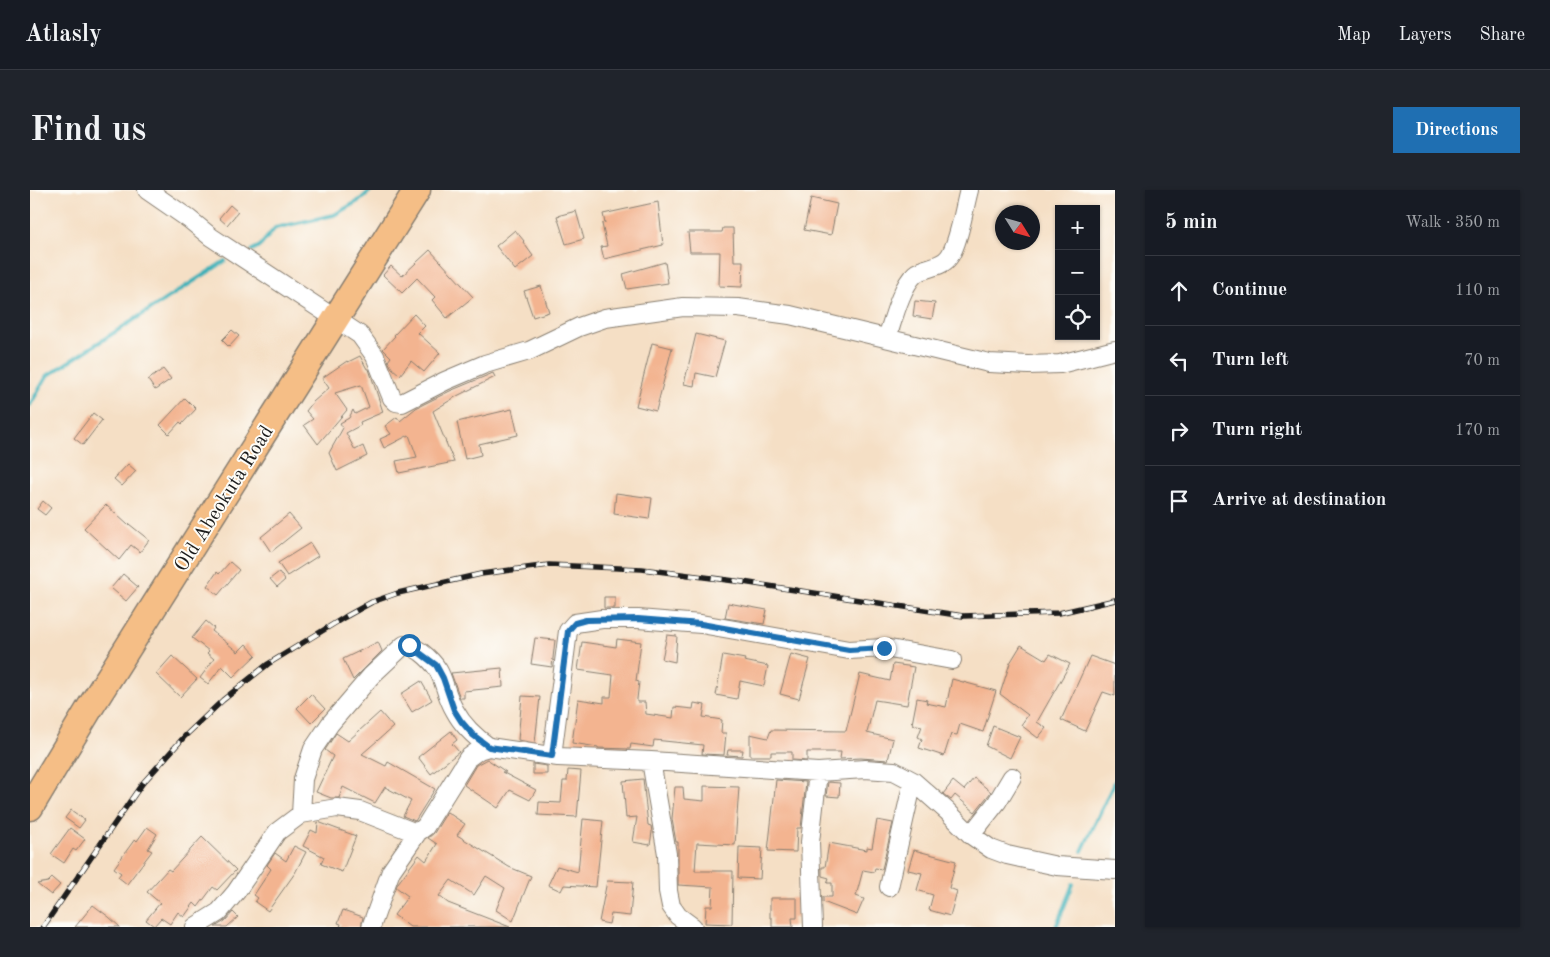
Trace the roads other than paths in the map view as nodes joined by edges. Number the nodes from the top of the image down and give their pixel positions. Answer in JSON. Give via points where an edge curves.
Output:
{"nodes":[{"id":1,"x":148,"y":190,"type":"edge"},
{"id":2,"x":417,"y":190,"type":"edge"},
{"id":3,"x":969,"y":190,"type":"edge"},
{"id":4,"x":335,"y":318,"type":"junction"},
{"id":5,"x":887,"y":338,"type":"junction"},
{"id":6,"x":1115,"y":350,"type":"edge"},
{"id":7,"x":952,"y":660,"type":"dead end"},
{"id":8,"x":489,"y":747,"type":"junction"},
{"id":9,"x":552,"y":756,"type":"junction"},
{"id":10,"x":651,"y":761,"type":"junction"},
{"id":11,"x":818,"y":772,"type":"junction"},
{"id":12,"x":1012,"y":777,"type":"dead end"},
{"id":13,"x":913,"y":781,"type":"junction"},
{"id":14,"x":30,"y":807,"type":"edge"},
{"id":15,"x":301,"y":814,"type":"junction"},
{"id":16,"x":418,"y":832,"type":"junction"},
{"id":17,"x":971,"y":835,"type":"junction"},
{"id":18,"x":1115,"y":870,"type":"edge"},
{"id":19,"x":889,"y":888,"type":"dead end"},
{"id":20,"x":678,"y":922,"type":"edge"},
{"id":21,"x":195,"y":927,"type":"edge"},
{"id":22,"x":370,"y":927,"type":"edge"},
{"id":23,"x":693,"y":927,"type":"edge"},
{"id":24,"x":813,"y":927,"type":"edge"}],
"edges":[{"from":1,"to":4,"type":"street","via":[[211,237]]},
{"from":2,"to":4,"type":"highway","name":"Old Abeokuta Road"},
{"from":3,"to":5,"type":"street","via":[[954,248],[938,266],[920,271],[909,282]]},
{"from":4,"to":5,"type":"street","via":[[368,344],[396,402],[485,364],[528,351],[579,327],[605,318],[650,311],[683,307],[738,308],[790,315]]},
{"from":4,"to":14,"type":"highway","name":"Old Abeokuta Road"},
{"from":5,"to":6,"type":"street","via":[[989,363],[1060,364]]},
{"from":7,"to":9,"type":"street","via":[[884,648],[849,650],[701,624],[638,619],[580,622],[568,631]]},
{"from":8,"to":9,"type":"street"},
{"from":8,"to":15,"type":"street","via":[[473,735],[458,716],[436,665],[417,650],[404,645],[371,676],[330,724],[313,750],[303,779]]},
{"from":8,"to":16,"type":"street","via":[[468,758],[425,827]]},
{"from":9,"to":10,"type":"street"},
{"from":10,"to":11,"type":"street"},
{"from":10,"to":20,"type":"street","via":[[667,854],[668,891]]},
{"from":11,"to":13,"type":"street","via":[[865,768],[894,771]]},
{"from":11,"to":24,"type":"street","via":[[810,842]]},
{"from":12,"to":17,"type":"street"},
{"from":13,"to":17,"type":"street"},
{"from":13,"to":19,"type":"street"},
{"from":15,"to":16,"type":"street","via":[[337,808],[360,811]]},
{"from":15,"to":21,"type":"street","via":[[277,832],[219,912]]},
{"from":16,"to":22,"type":"street","via":[[391,871]]},
{"from":17,"to":18,"type":"street","via":[[991,849],[1007,855],[1057,866]]},
{"from":20,"to":23,"type":"street"}]}
